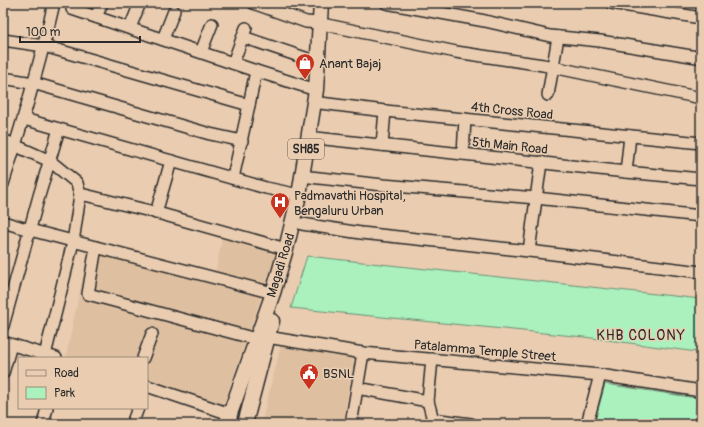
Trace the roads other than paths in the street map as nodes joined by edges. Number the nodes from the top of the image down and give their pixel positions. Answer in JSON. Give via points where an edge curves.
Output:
{"nodes":[{"id":1,"x":54,"y":3,"type":"edge"},
{"id":2,"x":102,"y":3,"type":"edge"},
{"id":3,"x":140,"y":3,"type":"edge"},
{"id":4,"x":253,"y":3,"type":"edge"},
{"id":5,"x":320,"y":3,"type":"edge"},
{"id":6,"x":329,"y":3,"type":"edge"},
{"id":7,"x":386,"y":3,"type":"edge"},
{"id":8,"x":611,"y":3,"type":"edge"},
{"id":9,"x":73,"y":6,"type":"edge"},
{"id":10,"x":174,"y":11,"type":"dead end"},
{"id":11,"x":96,"y":17,"type":"junction"},
{"id":12,"x":701,"y":18,"type":"edge"},
{"id":13,"x":212,"y":24,"type":"dead end"},
{"id":14,"x":323,"y":24,"type":"junction"},
{"id":15,"x":130,"y":28,"type":"junction"},
{"id":16,"x":558,"y":37,"type":"junction"},
{"id":17,"x":163,"y":39,"type":"junction"},
{"id":18,"x":3,"y":40,"type":"edge"},
{"id":19,"x":44,"y":46,"type":"junction"},
{"id":20,"x":201,"y":52,"type":"junction"},
{"id":21,"x":697,"y":58,"type":"dead end"},
{"id":22,"x":317,"y":62,"type":"junction"},
{"id":23,"x":233,"y":63,"type":"junction"},
{"id":24,"x":552,"y":67,"type":"junction"},
{"id":25,"x":256,"y":70,"type":"junction"},
{"id":26,"x":3,"y":78,"type":"edge"},
{"id":27,"x":34,"y":83,"type":"junction"},
{"id":28,"x":548,"y":95,"type":"dead end"},
{"id":29,"x":318,"y":96,"type":"junction"},
{"id":30,"x":701,"y":98,"type":"edge"},
{"id":31,"x":249,"y":105,"type":"junction"},
{"id":32,"x":385,"y":111,"type":"junction"},
{"id":33,"x":24,"y":119,"type":"junction"},
{"id":34,"x":465,"y":119,"type":"junction"},
{"id":35,"x":59,"y":129,"type":"junction"},
{"id":36,"x":630,"y":136,"type":"junction"},
{"id":37,"x":316,"y":138,"type":"junction"},
{"id":38,"x":3,"y":140,"type":"edge"},
{"id":39,"x":242,"y":141,"type":"junction"},
{"id":40,"x":701,"y":143,"type":"edge"},
{"id":41,"x":15,"y":145,"type":"junction"},
{"id":42,"x":382,"y":145,"type":"junction"},
{"id":43,"x":463,"y":154,"type":"junction"},
{"id":44,"x":50,"y":161,"type":"junction"},
{"id":45,"x":171,"y":161,"type":"junction"},
{"id":46,"x":541,"y":162,"type":"junction"},
{"id":47,"x":626,"y":172,"type":"junction"},
{"id":48,"x":306,"y":176,"type":"junction"},
{"id":49,"x":232,"y":178,"type":"junction"},
{"id":50,"x":701,"y":179,"type":"edge"},
{"id":51,"x":3,"y":184,"type":"edge"},
{"id":52,"x":80,"y":195,"type":"junction"},
{"id":53,"x":299,"y":195,"type":"junction"},
{"id":54,"x":536,"y":198,"type":"junction"},
{"id":55,"x":156,"y":213,"type":"junction"},
{"id":56,"x":701,"y":216,"type":"edge"},
{"id":57,"x":3,"y":222,"type":"edge"},
{"id":58,"x":302,"y":224,"type":"junction"},
{"id":59,"x":30,"y":230,"type":"junction"},
{"id":60,"x":73,"y":242,"type":"junction"},
{"id":61,"x":96,"y":248,"type":"junction"},
{"id":62,"x":286,"y":249,"type":"junction"},
{"id":63,"x":529,"y":251,"type":"junction"},
{"id":64,"x":701,"y":272,"type":"edge"},
{"id":65,"x":272,"y":293,"type":"junction"},
{"id":66,"x":3,"y":326,"type":"edge"},
{"id":67,"x":152,"y":334,"type":"dead end"},
{"id":68,"x":261,"y":338,"type":"junction"},
{"id":69,"x":7,"y":344,"type":"edge"},
{"id":70,"x":364,"y":352,"type":"junction"},
{"id":71,"x":50,"y":356,"type":"edge"},
{"id":72,"x":143,"y":357,"type":"edge"},
{"id":73,"x":432,"y":359,"type":"junction"},
{"id":74,"x":3,"y":373,"type":"edge"},
{"id":75,"x":600,"y":375,"type":"junction"},
{"id":76,"x":148,"y":386,"type":"edge"},
{"id":77,"x":357,"y":388,"type":"junction"},
{"id":78,"x":701,"y":391,"type":"edge"},
{"id":79,"x":428,"y":401,"type":"junction"},
{"id":80,"x":47,"y":409,"type":"edge"},
{"id":81,"x":138,"y":409,"type":"edge"},
{"id":82,"x":227,"y":421,"type":"edge"},
{"id":83,"x":433,"y":422,"type":"edge"},
{"id":84,"x":246,"y":423,"type":"edge"},
{"id":85,"x":42,"y":424,"type":"edge"},
{"id":86,"x":132,"y":424,"type":"edge"},
{"id":87,"x":351,"y":424,"type":"edge"},
{"id":88,"x":471,"y":424,"type":"edge"},
{"id":89,"x":587,"y":424,"type":"edge"}],
"edges":[{"from":1,"to":9,"type":"street","name":"4th Cross Road"},
{"from":1,"to":19,"type":"street"},
{"from":2,"to":11,"type":"street"},
{"from":3,"to":15,"type":"street"},
{"from":4,"to":14,"type":"street","via":[[306,22]]},
{"from":5,"to":14,"type":"main road","name":"Magadi Road","number":"SH85"},
{"from":6,"to":14,"type":"main road","name":"Magadi Road","number":"SH85"},
{"from":7,"to":16,"type":"street"},
{"from":8,"to":12,"type":"street","via":[[684,11]]},
{"from":9,"to":11,"type":"street","name":"4th Cross Road"},
{"from":10,"to":17,"type":"street"},
{"from":11,"to":15,"type":"street","name":"4th Cross Road"},
{"from":13,"to":20,"type":"street"},
{"from":14,"to":22,"type":"main road","name":"Magadi Road","number":"SH85"},
{"from":14,"to":24,"type":"street","via":[[456,52]]},
{"from":14,"to":29,"type":"main road","name":"Magadi Road","number":"SH85"},
{"from":15,"to":17,"type":"street","name":"4th Cross Road"},
{"from":16,"to":21,"type":"street"},
{"from":16,"to":24,"type":"street"},
{"from":17,"to":20,"type":"street","name":"4th Cross Road"},
{"from":18,"to":19,"type":"street"},
{"from":19,"to":27,"type":"street"},
{"from":19,"to":31,"type":"street"},
{"from":20,"to":23,"type":"street","name":"4th Cross Road"},
{"from":22,"to":23,"type":"street","via":[[244,33]]},
{"from":22,"to":29,"type":"main road","name":"Magadi Road","number":"SH85"},
{"from":23,"to":25,"type":"street","name":"4th Cross Road"},
{"from":24,"to":28,"type":"street"},
{"from":24,"to":30,"type":"street"},
{"from":25,"to":29,"type":"street","name":"4th Cross Road"},
{"from":25,"to":31,"type":"street"},
{"from":26,"to":27,"type":"street"},
{"from":27,"to":33,"type":"street"},
{"from":27,"to":39,"type":"street"},
{"from":29,"to":32,"type":"street","name":"4th Cross Road"},
{"from":29,"to":37,"type":"main road","name":"Magadi Road","number":"SH85"},
{"from":29,"to":48,"type":"main road","name":"Magadi Road","number":"SH85"},
{"from":31,"to":39,"type":"street"},
{"from":32,"to":34,"type":"street","name":"4th Cross Road"},
{"from":32,"to":42,"type":"street"},
{"from":33,"to":35,"type":"street"},
{"from":33,"to":41,"type":"street"},
{"from":34,"to":36,"type":"street","name":"4th Cross Road"},
{"from":34,"to":43,"type":"street"},
{"from":35,"to":44,"type":"street"},
{"from":35,"to":45,"type":"street"},
{"from":36,"to":40,"type":"street","name":"4th Cross Road"},
{"from":36,"to":47,"type":"street"},
{"from":37,"to":42,"type":"street","name":"5th Main Road"},
{"from":37,"to":48,"type":"main road","name":"Magadi Road","number":"SH85"},
{"from":38,"to":41,"type":"street"},
{"from":39,"to":49,"type":"street"},
{"from":41,"to":44,"type":"street"},
{"from":41,"to":51,"type":"street"},
{"from":42,"to":43,"type":"street","name":"5th Main Road"},
{"from":43,"to":46,"type":"street","name":"5th Main Road"},
{"from":44,"to":52,"type":"street","via":[[77,183]]},
{"from":44,"to":59,"type":"street"},
{"from":45,"to":49,"type":"street"},
{"from":45,"to":55,"type":"street"},
{"from":46,"to":47,"type":"street","name":"5th Main Road"},
{"from":46,"to":54,"type":"street"},
{"from":47,"to":50,"type":"street","name":"5th Main Road"},
{"from":48,"to":53,"type":"main road","name":"Magadi Road","number":"SH85"},
{"from":48,"to":54,"type":"street"},
{"from":48,"to":58,"type":"main road","name":"Magadi Road","number":"SH85"},
{"from":49,"to":53,"type":"street"},
{"from":52,"to":55,"type":"street"},
{"from":52,"to":60,"type":"street"},
{"from":53,"to":62,"type":"main road","name":"Magadi Road","number":"SH85"},
{"from":54,"to":56,"type":"street"},
{"from":54,"to":63,"type":"street"},
{"from":55,"to":62,"type":"street"},
{"from":57,"to":59,"type":"street"},
{"from":58,"to":63,"type":"street"},
{"from":58,"to":68,"type":"main road","name":"Magadi Road","number":"SH85"},
{"from":59,"to":60,"type":"street"},
{"from":59,"to":66,"type":"street"},
{"from":60,"to":61,"type":"street"},
{"from":60,"to":71,"type":"street"},
{"from":61,"to":65,"type":"street"},
{"from":61,"to":68,"type":"street","name":"Patalamma Temple Street","via":[[88,294]]},
{"from":62,"to":65,"type":"main road","name":"Magadi Road","number":"SH85"},
{"from":63,"to":64,"type":"street"},
{"from":65,"to":68,"type":"main road","name":"Magadi Road","number":"SH85"},
{"from":67,"to":72,"type":"street"},
{"from":68,"to":70,"type":"street","name":"Patalamma Temple Street"},
{"from":68,"to":82,"type":"main road","name":"Magadi Road","number":"SH85"},
{"from":68,"to":84,"type":"main road","name":"Magadi Road","number":"SH85"},
{"from":69,"to":71,"type":"street"},
{"from":69,"to":74,"type":"street"},
{"from":70,"to":73,"type":"street","name":"Patalamma Temple Street"},
{"from":70,"to":77,"type":"street"},
{"from":73,"to":75,"type":"street","name":"Patalamma Temple Street"},
{"from":73,"to":79,"type":"street"},
{"from":75,"to":78,"type":"street","name":"Patalamma Temple Street"},
{"from":75,"to":89,"type":"street"},
{"from":76,"to":82,"type":"street"},
{"from":77,"to":79,"type":"street"},
{"from":77,"to":87,"type":"street"},
{"from":79,"to":83,"type":"street"},
{"from":80,"to":85,"type":"street"},
{"from":81,"to":86,"type":"street"},
{"from":83,"to":88,"type":"street"}]}
